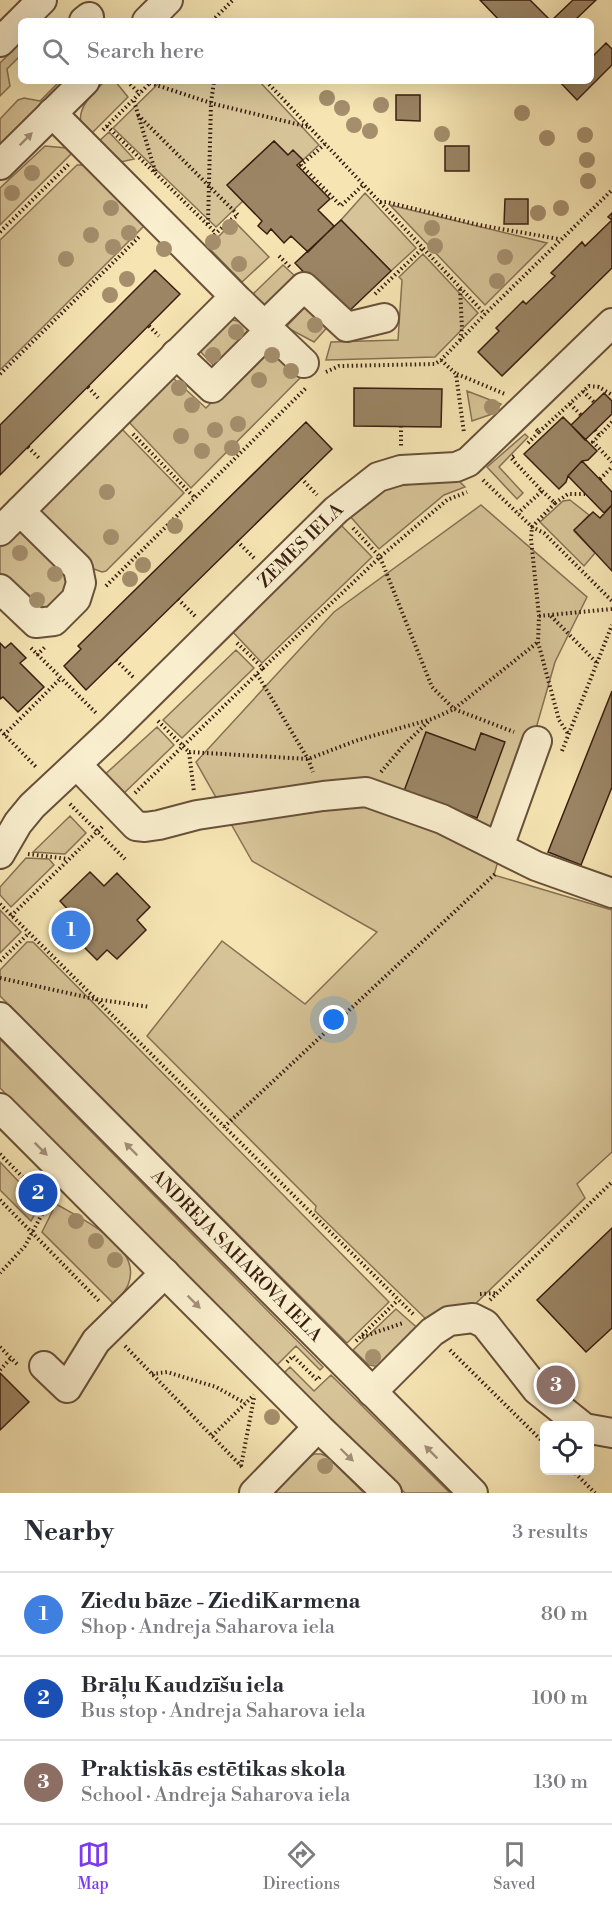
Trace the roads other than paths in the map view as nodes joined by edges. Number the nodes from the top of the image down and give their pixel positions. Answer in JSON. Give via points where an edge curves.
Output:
{"nodes":[{"id":1,"x":42,"y":0,"type":"edge"},
{"id":2,"x":168,"y":0,"type":"edge"},
{"id":3,"x":24,"y":18,"type":"edge"},
{"id":4,"x":150,"y":18,"type":"edge"},
{"id":5,"x":18,"y":24,"type":"edge"},
{"id":6,"x":0,"y":42,"type":"edge"},
{"id":7,"x":83,"y":84,"type":"edge"},
{"id":8,"x":52,"y":113,"type":"junction"},
{"id":9,"x":0,"y":165,"type":"edge"},
{"id":10,"x":234,"y":297,"type":"junction"},
{"id":11,"x":384,"y":318,"type":"dead end"},
{"id":12,"x":612,"y":323,"type":"edge"},
{"id":13,"x":267,"y":328,"type":"junction"},
{"id":14,"x":176,"y":354,"type":"junction"},
{"id":15,"x":311,"y":370,"type":"road end"},
{"id":16,"x":10,"y":521,"type":"edge"},
{"id":17,"x":0,"y":589,"type":"edge"},
{"id":18,"x":537,"y":741,"type":"road end"},
{"id":19,"x":77,"y":765,"type":"junction"},
{"id":20,"x":9,"y":817,"type":"edge"},
{"id":21,"x":507,"y":851,"type":"junction"},
{"id":22,"x":1,"y":852,"type":"edge"},
{"id":23,"x":612,"y":893,"type":"edge"},
{"id":24,"x":0,"y":1017,"type":"edge"},
{"id":25,"x":0,"y":1108,"type":"edge"},
{"id":26,"x":165,"y":1273,"type":"junction"},
{"id":27,"x":44,"y":1366,"type":"dead end"},
{"id":28,"x":372,"y":1392,"type":"junction"},
{"id":29,"x":577,"y":1421,"type":"edge"},
{"id":30,"x":318,"y":1427,"type":"junction"},
{"id":31,"x":594,"y":1430,"type":"edge"},
{"id":32,"x":612,"y":1433,"type":"edge"},
{"id":33,"x":257,"y":1490,"type":"edge"},
{"id":34,"x":387,"y":1493,"type":"edge"},
{"id":35,"x":473,"y":1493,"type":"edge"}],
"edges":[{"from":1,"to":3,"type":"street"},
{"from":2,"to":4,"type":"street"},
{"from":5,"to":6,"type":"street"},
{"from":7,"to":8,"type":"street"},
{"from":9,"to":8,"type":"street","one_way":true},
{"from":8,"to":10,"type":"street"},
{"from":10,"to":13,"type":"street"},
{"from":10,"to":14,"type":"street"},
{"from":11,"to":13,"type":"street","via":[[346,327],[304,287]]},
{"from":12,"to":19,"type":"street","name":"ZEMES IELA","via":[[534,422],[468,462],[401,470],[378,477],[336,510]]},
{"from":13,"to":14,"type":"street","via":[[212,388]]},
{"from":13,"to":15,"type":"street"},
{"from":14,"to":16,"type":"street"},
{"from":16,"to":17,"type":"street","via":[[78,568],[81,583],[76,599],[54,621],[36,623]]},
{"from":18,"to":21,"type":"street"},
{"from":19,"to":20,"type":"street","name":"ZEMES IELA","via":[[45,777],[32,806]]},
{"from":19,"to":21,"type":"street","via":[[136,826],[366,792],[442,819]]},
{"from":20,"to":22,"type":"street","name":"ZEMES IELA"},
{"from":21,"to":23,"type":"street","via":[[536,866]]},
{"from":28,"to":24,"type":"street","name":"ANDREJA SAHAROVA IELA","one_way":true},
{"from":25,"to":26,"type":"street","one_way":true},
{"from":26,"to":27,"type":"street","via":[[89,1333],[67,1388]]},
{"from":26,"to":30,"type":"street","one_way":true},
{"from":28,"to":29,"type":"street","via":[[432,1332],[449,1321],[473,1317],[485,1324],[537,1390]]},
{"from":35,"to":28,"type":"street","name":"ANDREJA SAHAROVA IELA","one_way":true},
{"from":30,"to":33,"type":"street"},
{"from":30,"to":34,"type":"street","one_way":true},
{"from":31,"to":32,"type":"street"}]}
